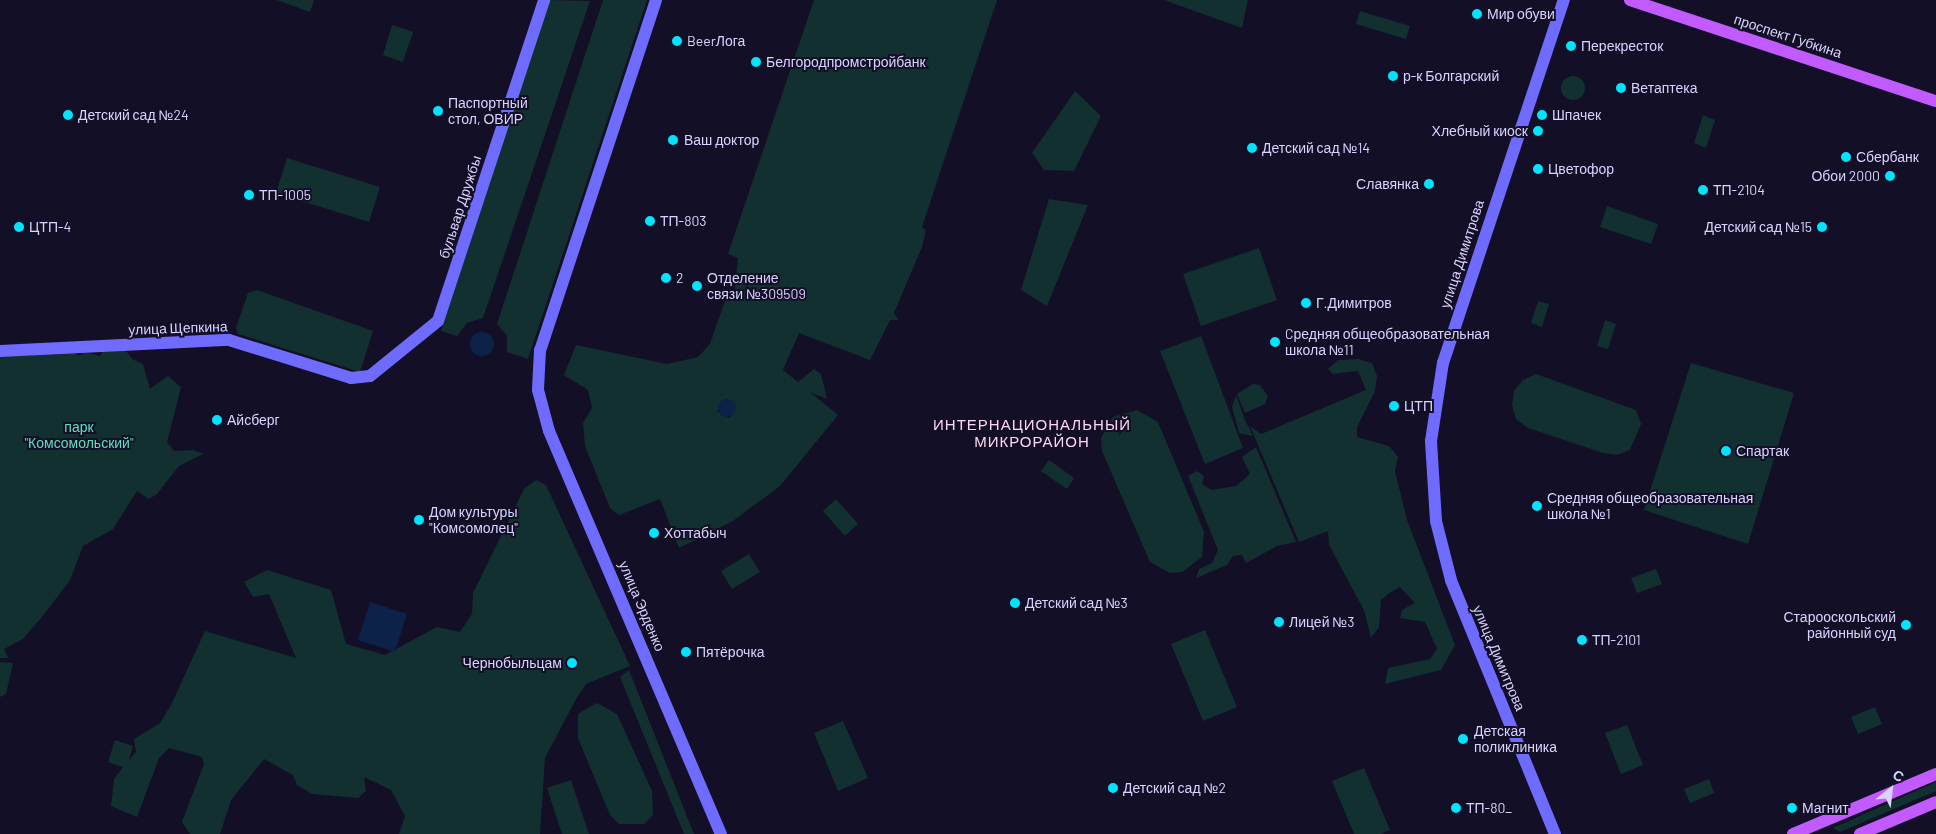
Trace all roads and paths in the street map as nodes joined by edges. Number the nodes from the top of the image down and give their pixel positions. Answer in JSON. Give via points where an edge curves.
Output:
{"nodes":[{"id":1,"x":544,"y":0,"type":"edge"},
{"id":2,"x":656,"y":0,"type":"edge"},
{"id":3,"x":1564,"y":0,"type":"edge"},
{"id":4,"x":1630,"y":0,"type":"edge"},
{"id":5,"x":1936,"y":101,"type":"edge"},
{"id":6,"x":0,"y":351,"type":"edge"},
{"id":7,"x":351,"y":378,"type":"joint"},
{"id":8,"x":1936,"y":774,"type":"edge"},
{"id":9,"x":1936,"y":802,"type":"edge"},
{"id":10,"x":1823,"y":828,"type":"edge"},
{"id":11,"x":721,"y":834,"type":"edge"},
{"id":12,"x":1555,"y":834,"type":"edge"},
{"id":13,"x":1793,"y":834,"type":"edge"},
{"id":14,"x":1860,"y":834,"type":"edge"}],
"edges":[{"from":1,"to":7,"type":"main road","name":"бульвар Дружбы","via":[[438,321],[370,376]]},
{"from":2,"to":11,"type":"main road","name":"улица Эрденко","via":[[540,350],[538,390],[552,437]]},
{"from":3,"to":12,"type":"main road","name":"улица Димитрова","via":[[1442,363],[1431,441],[1436,521],[1451,580]]},
{"from":4,"to":5,"type":"main road","name":"проспект Губкина"},
{"from":6,"to":7,"type":"main road","name":"улица Щепкина","via":[[228,340]]},
{"from":8,"to":10,"type":"main road"},
{"from":9,"to":14,"type":"main road"},
{"from":10,"to":13,"type":"main road"}]}
